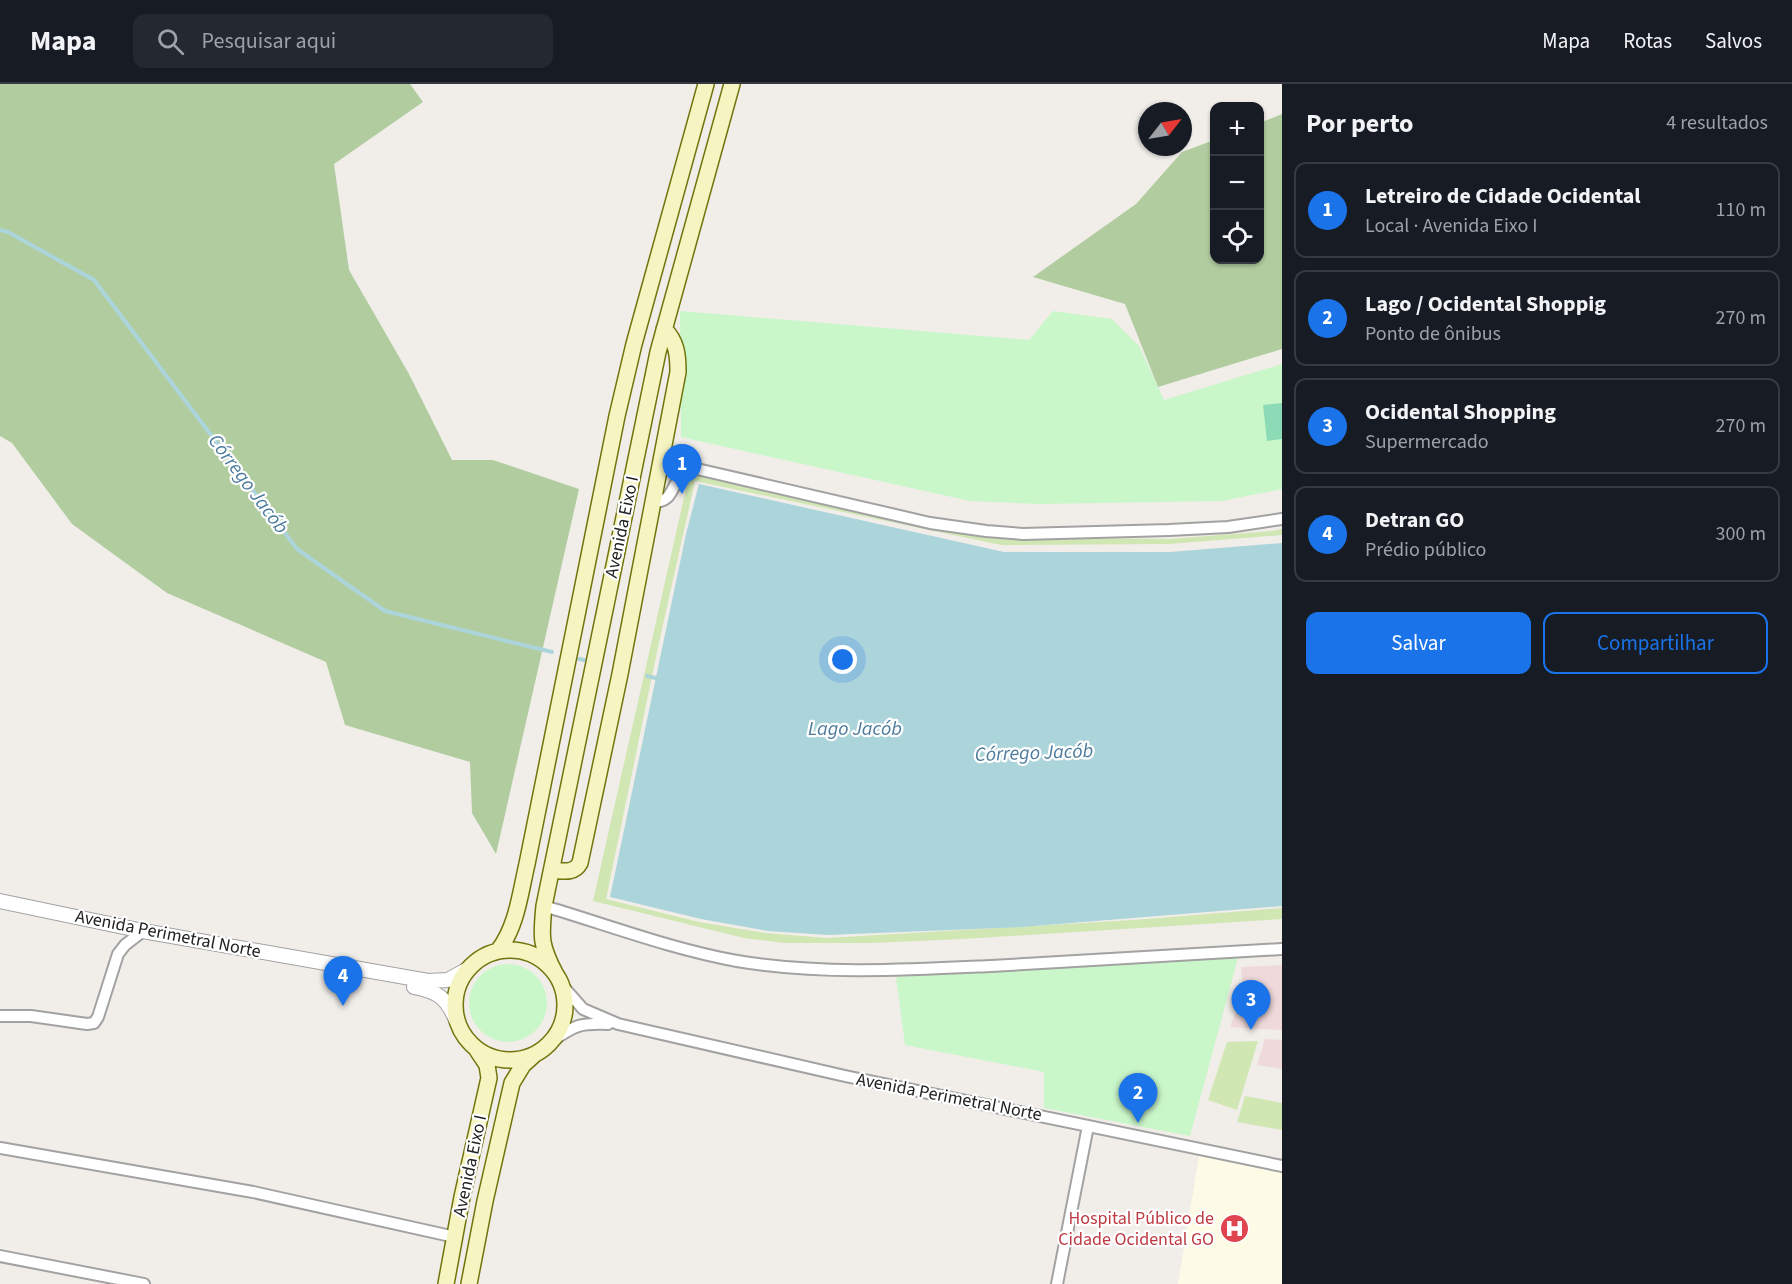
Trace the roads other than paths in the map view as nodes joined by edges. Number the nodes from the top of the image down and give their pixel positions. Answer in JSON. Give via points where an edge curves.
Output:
{"nodes":[{"id":1,"x":706,"y":84,"type":"edge"},
{"id":2,"x":732,"y":84,"type":"edge"},
{"id":3,"x":664,"y":329,"type":"junction"},
{"id":4,"x":653,"y":502,"type":"junction"},
{"id":5,"x":1282,"y":519,"type":"edge"},
{"id":6,"x":552,"y":870,"type":"junction"},
{"id":7,"x":0,"y":901,"type":"edge"},
{"id":8,"x":544,"y":906,"type":"junction"},
{"id":9,"x":143,"y":931,"type":"junction"},
{"id":10,"x":1282,"y":949,"type":"edge"},
{"id":11,"x":498,"y":951,"type":"junction"},
{"id":12,"x":336,"y":965,"type":"junction"},
{"id":13,"x":468,"y":969,"type":"junction"},
{"id":14,"x":558,"y":979,"type":"junction"},
{"id":15,"x":5,"y":1016,"type":"edge"},
{"id":16,"x":456,"y":1020,"type":"junction"},
{"id":17,"x":618,"y":1024,"type":"junction"},
{"id":18,"x":0,"y":1025,"type":"edge"},
{"id":19,"x":552,"y":1041,"type":"junction"},
{"id":20,"x":477,"y":1050,"type":"junction"},
{"id":21,"x":534,"y":1056,"type":"junction"},
{"id":22,"x":1088,"y":1126,"type":"junction"},
{"id":23,"x":0,"y":1148,"type":"edge"},
{"id":24,"x":1282,"y":1166,"type":"edge"},
{"id":25,"x":455,"y":1237,"type":"junction"},
{"id":26,"x":0,"y":1256,"type":"edge"},
{"id":27,"x":144,"y":1284,"type":"edge"},
{"id":28,"x":446,"y":1284,"type":"edge"},
{"id":29,"x":469,"y":1284,"type":"edge"},
{"id":30,"x":1057,"y":1284,"type":"edge"}],
"edges":[{"from":1,"to":11,"type":"main road","name":"Avenida Eixo I","via":[[634,345],[522,886],[510,932]]},
{"from":2,"to":3,"type":"main road","name":"Avenida Eixo I"},
{"from":3,"to":4,"type":"main road","via":[[674,343],[678,372]]},
{"from":3,"to":6,"type":"main road","name":"Avenida Eixo I"},
{"from":4,"to":5,"type":"street","via":[[665,500],[681,475],[697,469],[930,523],[986,531],[1023,534],[1169,530]]},
{"from":4,"to":6,"type":"main road","via":[[580,863],[573,870]]},
{"from":6,"to":8,"type":"main road","name":"Avenida Eixo I"},
{"from":7,"to":9,"type":"street","name":"Avenida Perimetral Norte"},
{"from":8,"to":10,"type":"street","via":[[693,952],[782,967],[838,971]]},
{"from":8,"to":14,"type":"main road","name":"Avenida Eixo I","via":[[543,948]]},
{"from":9,"to":12,"type":"street","name":"Avenida Perimetral Norte"},
{"from":9,"to":15,"type":"street","via":[[117,954],[94,1023]]},
{"from":11,"to":13,"type":"main road"},
{"from":11,"to":14,"type":"main road","via":[[535,955]]},
{"from":12,"to":13,"type":"street","name":"Avenida Perimetral Norte","via":[[428,981],[448,980]]},
{"from":12,"to":16,"type":"street","name":"Avenida Perimetral Norte","via":[[435,992]]},
{"from":13,"to":16,"type":"main road","via":[[458,984]]},
{"from":14,"to":17,"type":"street","name":"Avenida Perimetral Norte","via":[[583,1009]]},
{"from":14,"to":19,"type":"main road","via":[[566,997],[566,1014]]},
{"from":15,"to":18,"type":"street"},
{"from":16,"to":20,"type":"main road","via":[[464,1037]]},
{"from":17,"to":19,"type":"street","name":"Avenida Perimetral Norte","via":[[578,1025]]},
{"from":17,"to":22,"type":"street","name":"Avenida Perimetral Norte"},
{"from":19,"to":21,"type":"main road"},
{"from":20,"to":21,"type":"main road","via":[[502,1060]]},
{"from":20,"to":25,"type":"main road","name":"Avenida Eixo I","via":[[487,1065],[489,1078]]},
{"from":21,"to":29,"type":"main road","name":"Avenida Eixo I","via":[[512,1083]]},
{"from":22,"to":24,"type":"street","name":"Avenida Perimetral Norte"},
{"from":22,"to":30,"type":"street"},
{"from":23,"to":25,"type":"street","via":[[253,1192]]},
{"from":25,"to":28,"type":"main road","name":"Avenida Eixo I"},
{"from":26,"to":27,"type":"street"}]}
